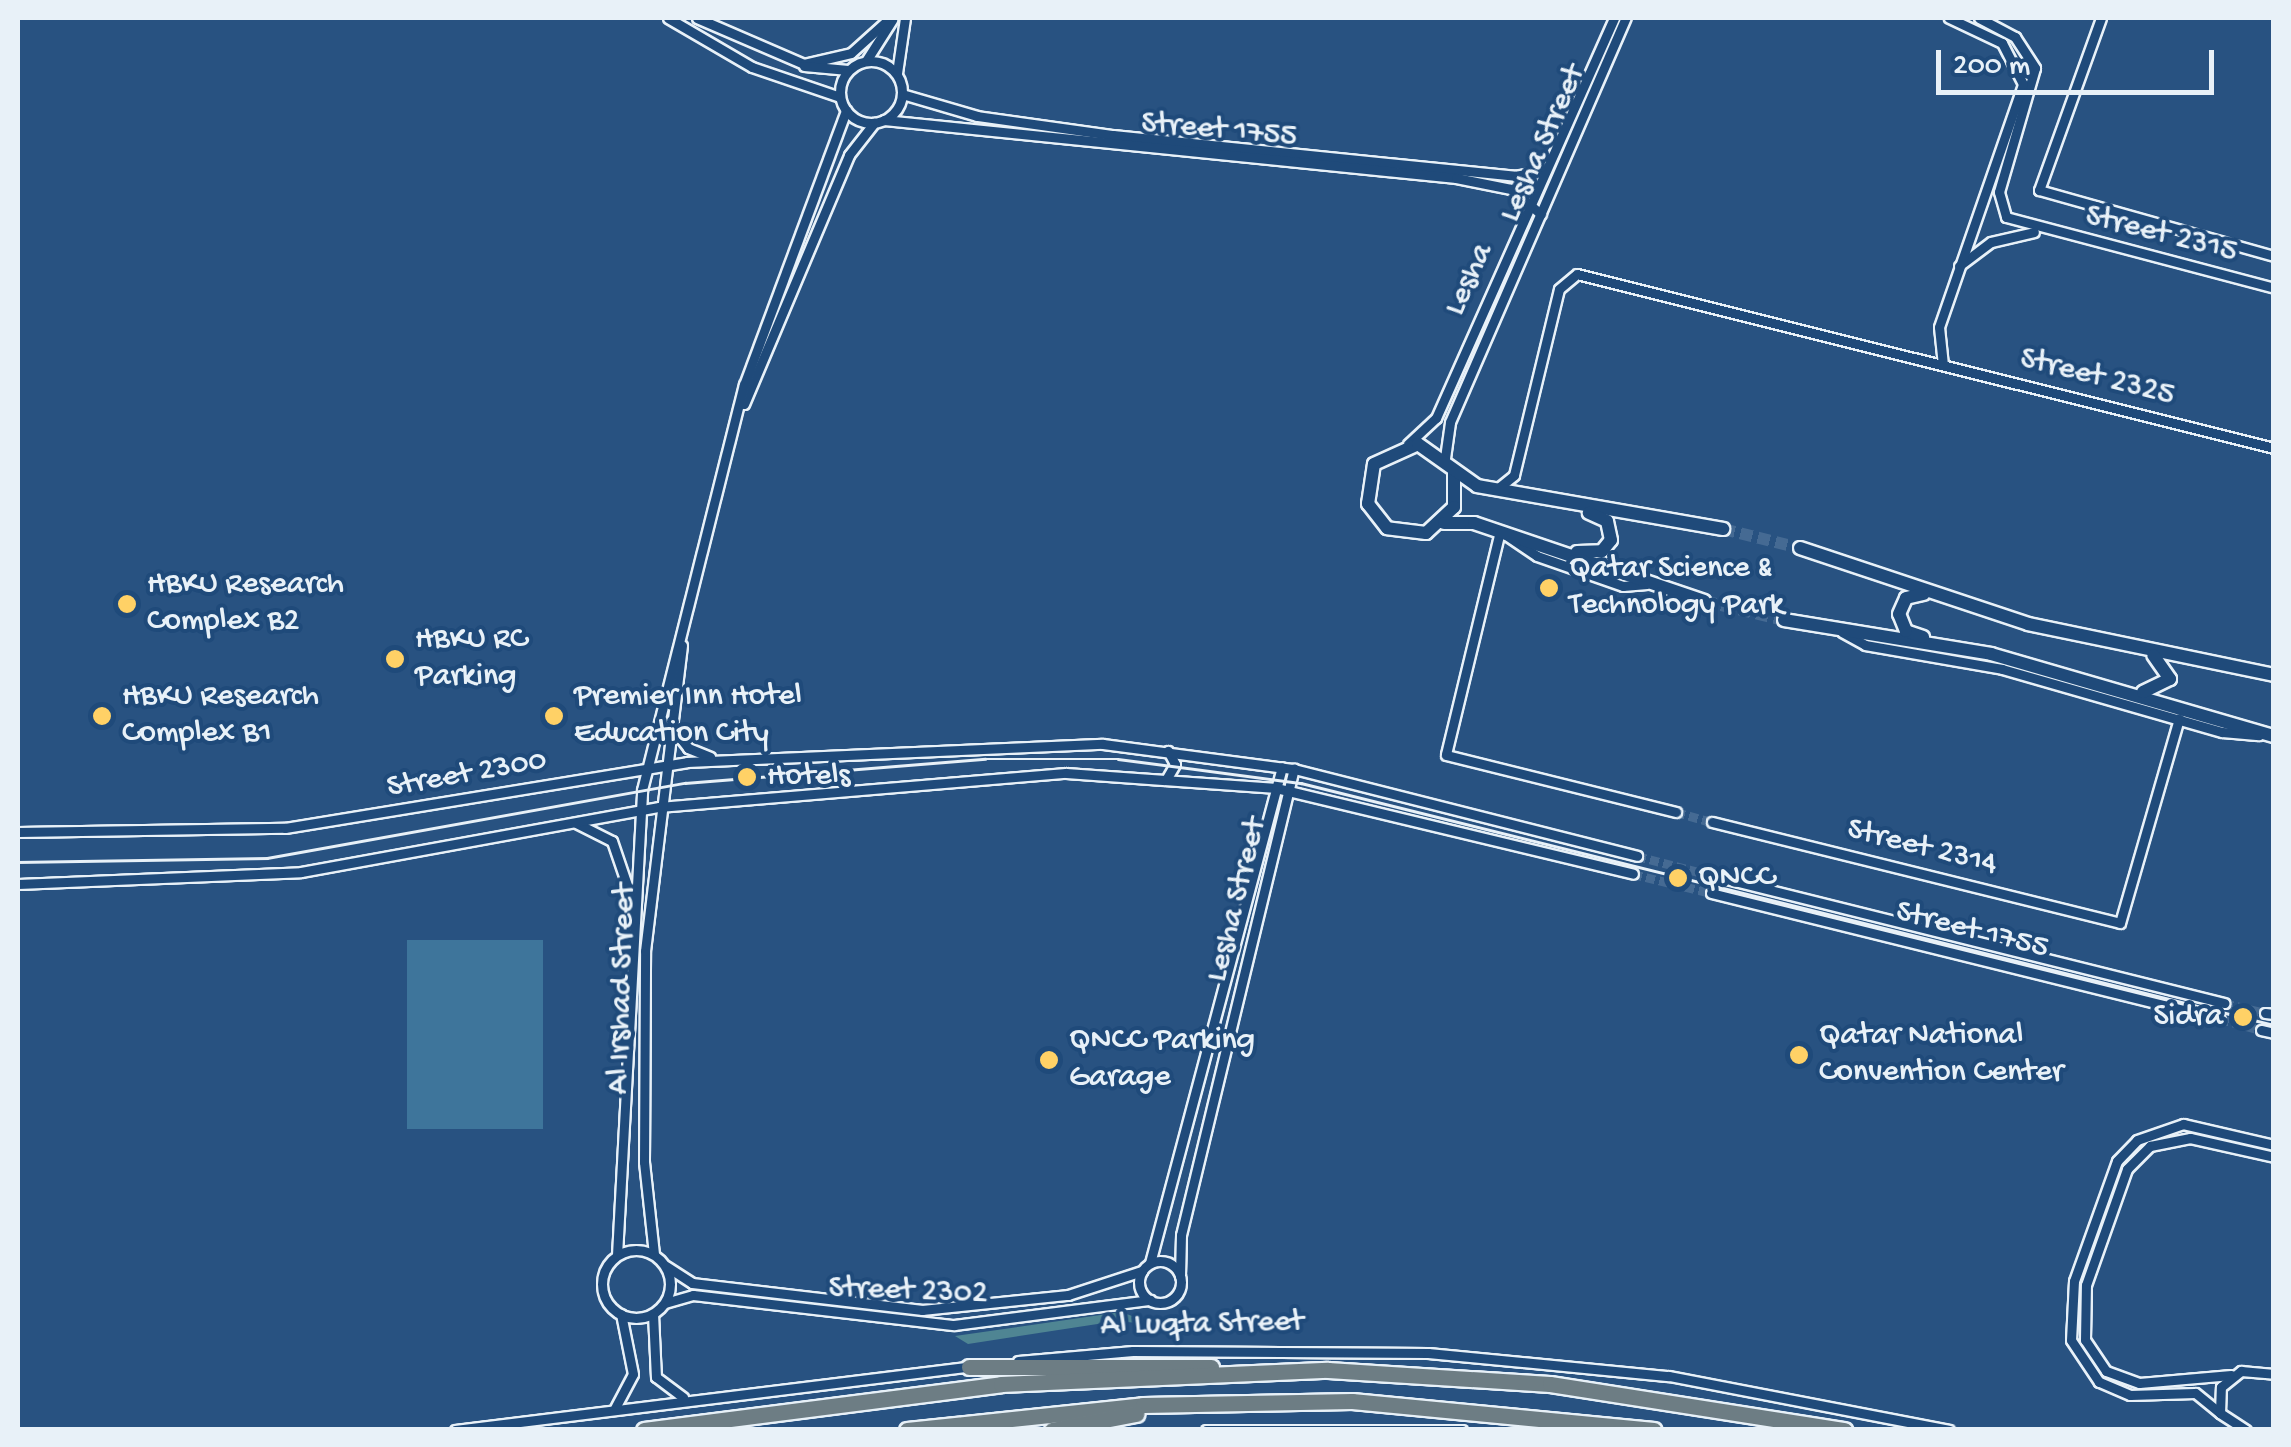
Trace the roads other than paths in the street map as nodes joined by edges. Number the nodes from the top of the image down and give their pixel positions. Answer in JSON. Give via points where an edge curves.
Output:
{"nodes":[{"id":1,"x":668,"y":18,"type":"edge"},
{"id":2,"x":697,"y":18,"type":"edge"},
{"id":3,"x":891,"y":18,"type":"edge"},
{"id":4,"x":906,"y":18,"type":"edge"},
{"id":5,"x":1614,"y":18,"type":"edge"},
{"id":6,"x":1626,"y":18,"type":"edge"},
{"id":7,"x":1950,"y":18,"type":"edge"},
{"id":8,"x":1979,"y":18,"type":"edge"},
{"id":9,"x":2102,"y":18,"type":"edge"},
{"id":10,"x":788,"y":60,"type":"junction"},
{"id":11,"x":866,"y":61,"type":"junction"},
{"id":12,"x":848,"y":70,"type":"junction"},
{"id":13,"x":898,"y":76,"type":"junction"},
{"id":14,"x":902,"y":94,"type":"junction"},
{"id":15,"x":840,"y":98,"type":"junction"},
{"id":16,"x":846,"y":110,"type":"junction"},
{"id":17,"x":879,"y":121,"type":"junction"},
{"id":18,"x":1545,"y":170,"type":"junction"},
{"id":19,"x":1529,"y":209,"type":"junction"},
{"id":20,"x":1541,"y":214,"type":"junction"},
{"id":21,"x":2036,"y":231,"type":"junction"},
{"id":22,"x":2274,"y":256,"type":"edge"},
{"id":23,"x":1959,"y":266,"type":"junction"},
{"id":24,"x":2274,"y":288,"type":"edge"},
{"id":25,"x":1944,"y":365,"type":"junction"},
{"id":26,"x":739,"y":413,"type":"junction"},
{"id":27,"x":1408,"y":444,"type":"junction"},
{"id":28,"x":2274,"y":448,"type":"edge"},
{"id":29,"x":1449,"y":464,"type":"junction"},
{"id":30,"x":1514,"y":475,"type":"junction"},
{"id":31,"x":1495,"y":490,"type":"junction"},
{"id":32,"x":1526,"y":493,"type":"junction"},
{"id":33,"x":1556,"y":501,"type":"junction"},
{"id":34,"x":1444,"y":523,"type":"junction"},
{"id":35,"x":1722,"y":529,"type":"tunnel mouth"},
{"id":36,"x":1502,"y":532,"type":"junction"},
{"id":37,"x":1513,"y":545,"type":"junction"},
{"id":38,"x":1545,"y":547,"type":"junction"},
{"id":39,"x":1800,"y":548,"type":"tunnel mouth"},
{"id":40,"x":1494,"y":558,"type":"junction"},
{"id":41,"x":1649,"y":583,"type":"junction"},
{"id":42,"x":1947,"y":597,"type":"junction"},
{"id":43,"x":1704,"y":601,"type":"tunnel mouth"},
{"id":44,"x":1784,"y":620,"type":"tunnel mouth"},
{"id":45,"x":1842,"y":632,"type":"junction"},
{"id":46,"x":681,"y":640,"type":"junction"},
{"id":47,"x":2140,"y":648,"type":"junction"},
{"id":48,"x":1972,"y":650,"type":"junction"},
{"id":49,"x":2066,"y":675,"type":"junction"},
{"id":50,"x":2274,"y":675,"type":"edge"},
{"id":51,"x":2087,"y":692,"type":"junction"},
{"id":52,"x":2130,"y":693,"type":"junction"},
{"id":53,"x":2158,"y":714,"type":"junction"},
{"id":54,"x":2179,"y":718,"type":"junction"},
{"id":55,"x":671,"y":726,"type":"junction"},
{"id":56,"x":2167,"y":735,"type":"junction"},
{"id":57,"x":2270,"y":736,"type":"edge"},
{"id":58,"x":1162,"y":748,"type":"junction"},
{"id":59,"x":718,"y":759,"type":"junction"},
{"id":60,"x":664,"y":764,"type":"junction"},
{"id":61,"x":648,"y":767,"type":"junction"},
{"id":62,"x":1282,"y":767,"type":"junction"},
{"id":63,"x":1294,"y":769,"type":"junction"},
{"id":64,"x":1167,"y":778,"type":"junction"},
{"id":65,"x":1276,"y":788,"type":"junction"},
{"id":66,"x":1291,"y":792,"type":"junction"},
{"id":67,"x":660,"y":807,"type":"junction"},
{"id":68,"x":639,"y":810,"type":"junction"},
{"id":69,"x":1676,"y":812,"type":"tunnel mouth"},
{"id":70,"x":569,"y":821,"type":"junction"},
{"id":71,"x":1712,"y":822,"type":"tunnel mouth"},
{"id":72,"x":18,"y":832,"type":"edge"},
{"id":73,"x":1637,"y":856,"type":"tunnel mouth"},
{"id":74,"x":1634,"y":874,"type":"tunnel mouth"},
{"id":75,"x":1714,"y":876,"type":"tunnel mouth"},
{"id":76,"x":18,"y":884,"type":"edge"},
{"id":77,"x":1710,"y":893,"type":"tunnel mouth"},
{"id":78,"x":631,"y":906,"type":"junction"},
{"id":79,"x":2224,"y":1002,"type":"tunnel mouth"},
{"id":80,"x":2220,"y":1019,"type":"tunnel mouth"},
{"id":81,"x":2261,"y":1030,"type":"tunnel mouth"},
{"id":82,"x":2274,"y":1033,"type":"edge"},
{"id":83,"x":2274,"y":1146,"type":"edge"},
{"id":84,"x":2274,"y":1156,"type":"edge"},
{"id":85,"x":618,"y":1254,"type":"junction"},
{"id":86,"x":654,"y":1254,"type":"junction"},
{"id":87,"x":666,"y":1266,"type":"junction"},
{"id":88,"x":1146,"y":1267,"type":"junction"},
{"id":89,"x":1180,"y":1276,"type":"junction"},
{"id":90,"x":1150,"y":1300,"type":"junction"},
{"id":91,"x":665,"y":1303,"type":"junction"},
{"id":92,"x":621,"y":1314,"type":"junction"},
{"id":93,"x":653,"y":1314,"type":"junction"},
{"id":94,"x":969,"y":1367,"type":"junction"},
{"id":95,"x":1234,"y":1371,"type":"junction"},
{"id":96,"x":2274,"y":1374,"type":"edge"},
{"id":97,"x":2231,"y":1375,"type":"junction"},
{"id":98,"x":690,"y":1399,"type":"junction"},
{"id":99,"x":1180,"y":1403,"type":"junction"},
{"id":100,"x":615,"y":1408,"type":"junction"},
{"id":101,"x":2220,"y":1413,"type":"junction"},
{"id":102,"x":455,"y":1430,"type":"edge"},
{"id":103,"x":644,"y":1430,"type":"edge"},
{"id":104,"x":907,"y":1430,"type":"edge"},
{"id":105,"x":1052,"y":1430,"type":"edge"},
{"id":106,"x":1206,"y":1430,"type":"edge"},
{"id":107,"x":1462,"y":1430,"type":"edge"},
{"id":108,"x":1654,"y":1430,"type":"edge"},
{"id":109,"x":1844,"y":1430,"type":"edge"},
{"id":110,"x":1949,"y":1430,"type":"edge"},
{"id":111,"x":2246,"y":1430,"type":"edge"}],
"edges":[{"from":1,"to":15,"type":"street","via":[[752,66]]},
{"from":2,"to":10,"type":"street"},
{"from":3,"to":10,"type":"street","via":[[851,53]]},
{"from":3,"to":11,"type":"street"},
{"from":4,"to":13,"type":"street"},
{"from":5,"to":18,"type":"street","name":"Lesha"},
{"from":6,"to":20,"type":"street","name":"Lesha Street"},
{"from":7,"to":23,"type":"street","via":[[2002,42],[2023,75]]},
{"from":8,"to":21,"type":"street","name":"Street 2315","via":[[2015,37],[2033,60],[2034,96],[1998,205]]},
{"from":9,"to":22,"type":"street","via":[[2039,190]]},
{"from":10,"to":12,"type":"street"},
{"from":11,"to":12,"type":"street"},
{"from":11,"to":13,"type":"street"},
{"from":12,"to":15,"type":"street"},
{"from":13,"to":14,"type":"street"},
{"from":14,"to":17,"type":"street"},
{"from":14,"to":18,"type":"street","name":"Street 1755","via":[[977,116],[1113,135],[1515,176]]},
{"from":15,"to":16,"type":"street"},
{"from":16,"to":17,"type":"street"},
{"from":16,"to":26,"type":"street","name":"Al Irshad Street"},
{"from":17,"to":19,"type":"street","name":"Street 1755","via":[[1456,178],[1511,189]]},
{"from":17,"to":26,"type":"street","name":"Al Irshad Street","via":[[849,155]]},
{"from":18,"to":19,"type":"street","name":"Lesha"},
{"from":19,"to":20,"type":"street","name":"Street 1755"},
{"from":19,"to":27,"type":"street","name":"Lesha","via":[[1436,418]]},
{"from":20,"to":29,"type":"street","name":"Lesha Street","via":[[1450,422]]},
{"from":21,"to":23,"type":"street","name":"Street 2315","via":[[2002,237]]},
{"from":21,"to":24,"type":"street","name":"Street 2315"},
{"from":23,"to":25,"type":"street","via":[[1938,336]]},
{"from":25,"to":28,"type":"street","name":"Street 2325"},
{"from":25,"to":30,"type":"street","via":[[1572,275],[1559,289]]},
{"from":26,"to":46,"type":"street","name":"Al Irshad Street"},
{"from":27,"to":29,"type":"street"},
{"from":27,"to":34,"type":"street","via":[[1374,464],[1368,504],[1396,532]]},
{"from":29,"to":31,"type":"street"},
{"from":29,"to":34,"type":"street","via":[[1457,498]]},
{"from":30,"to":31,"type":"street"},
{"from":30,"to":32,"type":"street"},
{"from":31,"to":32,"type":"street"},
{"from":32,"to":33,"type":"street"},
{"from":33,"to":35,"type":"street"},
{"from":33,"to":38,"type":"street","via":[[1604,518],[1611,540],[1590,554]]},
{"from":34,"to":36,"type":"street"},
{"from":36,"to":37,"type":"street"},
{"from":36,"to":38,"type":"street"},
{"from":36,"to":40,"type":"street"},
{"from":37,"to":40,"type":"street"},
{"from":37,"to":41,"type":"street","via":[[1624,586]]},
{"from":38,"to":41,"type":"street"},
{"from":39,"to":42,"type":"street"},
{"from":40,"to":69,"type":"street","via":[[1446,755]]},
{"from":41,"to":43,"type":"street"},
{"from":42,"to":47,"type":"street"},
{"from":42,"to":48,"type":"street","via":[[1910,596],[1901,624]]},
{"from":44,"to":45,"type":"street"},
{"from":45,"to":48,"type":"street"},
{"from":45,"to":51,"type":"street","via":[[1865,645]]},
{"from":46,"to":55,"type":"street","name":"Al Irshad Street"},
{"from":46,"to":61,"type":"street","name":"Al Irshad Street"},
{"from":47,"to":50,"type":"street"},
{"from":47,"to":52,"type":"street","via":[[2166,663],[2170,679],[2160,690]]},
{"from":48,"to":49,"type":"street"},
{"from":49,"to":51,"type":"street"},
{"from":49,"to":52,"type":"street"},
{"from":51,"to":53,"type":"street"},
{"from":52,"to":57,"type":"street"},
{"from":53,"to":54,"type":"street"},
{"from":53,"to":56,"type":"street"},
{"from":54,"to":56,"type":"street"},
{"from":54,"to":57,"type":"street"},
{"from":55,"to":59,"type":"street","via":[[688,748]]},
{"from":55,"to":60,"type":"street","name":"Al Irshad Street"},
{"from":56,"to":71,"type":"street","name":"Street 2314","via":[[2120,923]]},
{"from":58,"to":59,"type":"street","name":"Street 2300","via":[[1025,744]]},
{"from":58,"to":62,"type":"street","name":"Street 2300"},
{"from":58,"to":64,"type":"street","via":[[1175,764]]},
{"from":59,"to":60,"type":"street","name":"Street 2300"},
{"from":60,"to":61,"type":"street","name":"Street 2300"},
{"from":60,"to":67,"type":"street","name":"Al Irshad Street"},
{"from":61,"to":68,"type":"street","name":"Al Irshad Street"},
{"from":61,"to":72,"type":"street","name":"Street 2300","via":[[286,828]]},
{"from":62,"to":63,"type":"street"},
{"from":62,"to":65,"type":"street","name":"Lesha Street"},
{"from":63,"to":66,"type":"street","name":"Lesha Street"},
{"from":63,"to":73,"type":"street"},
{"from":64,"to":65,"type":"street","name":"Street 2300"},
{"from":64,"to":67,"type":"street","name":"Street 2300","via":[[998,774]]},
{"from":65,"to":66,"type":"street"},
{"from":65,"to":88,"type":"street","name":"Lesha Street"},
{"from":66,"to":74,"type":"street"},
{"from":66,"to":89,"type":"street","name":"Lesha Street","via":[[1180,1235]]},
{"from":67,"to":68,"type":"street","name":"Street 2300"},
{"from":67,"to":86,"type":"street","name":"Al Irshad Street","via":[[642,1070]]},
{"from":68,"to":70,"type":"street","name":"Street 2300"},
{"from":68,"to":78,"type":"street","name":"Al Irshad Street"},
{"from":70,"to":76,"type":"street","name":"Street 2300","via":[[301,872]]},
{"from":70,"to":78,"type":"street","name":"Al Irshad Street","via":[[601,832],[619,851]]},
{"from":75,"to":79,"type":"street","name":"Street 1755"},
{"from":77,"to":80,"type":"street","name":"Street 1755"},
{"from":78,"to":85,"type":"street","name":"Al Irshad Street"},
{"from":81,"to":82,"type":"street"},
{"from":83,"to":101,"type":"street","via":[[2182,1124],[2136,1140],[2110,1177],[2074,1281],[2072,1340],[2099,1382],[2130,1395],[2195,1394]]},
{"from":84,"to":97,"type":"street","via":[[2190,1138],[2150,1146],[2127,1170],[2086,1285],[2085,1340],[2106,1371],[2139,1382]]},
{"from":85,"to":86,"type":"street"},
{"from":85,"to":92,"type":"street","via":[[602,1290]]},
{"from":86,"to":87,"type":"street"},
{"from":87,"to":88,"type":"street","name":"Street 2302","via":[[692,1283],[939,1310],[1068,1295]]},
{"from":87,"to":91,"type":"street"},
{"from":88,"to":89,"type":"street","via":[[1168,1262]]},
{"from":88,"to":90,"type":"street"},
{"from":89,"to":90,"type":"street","via":[[1173,1298]]},
{"from":90,"to":91,"type":"street","name":"Street 2302","via":[[954,1325],[693,1295]]},
{"from":91,"to":93,"type":"street"},
{"from":92,"to":93,"type":"street"},
{"from":92,"to":100,"type":"street","via":[[633,1374]]},
{"from":93,"to":98,"type":"street","via":[[656,1377]]},
{"from":94,"to":95,"type":"main road","via":[[1189,1362]]},
{"from":94,"to":98,"type":"street","name":"Al Luqta Street"},
{"from":94,"to":110,"type":"street","name":"Al Luqta Street","via":[[1133,1351],[1428,1352],[1669,1376]]},
{"from":95,"to":103,"type":"main road","name":"Al Luqta Street","via":[[1001,1384]]},
{"from":95,"to":109,"type":"main road","name":"Al Luqta Street","via":[[1485,1378]]},
{"from":96,"to":97,"type":"street"},
{"from":97,"to":101,"type":"street"},
{"from":98,"to":100,"type":"street","name":"Al Luqta Street"},
{"from":99,"to":104,"type":"main road"},
{"from":99,"to":105,"type":"main road"},
{"from":99,"to":108,"type":"main road","via":[[1352,1401]]},
{"from":100,"to":102,"type":"street","name":"Al Luqta Street"},
{"from":101,"to":111,"type":"street"},
{"from":106,"to":107,"type":"street"}]}
